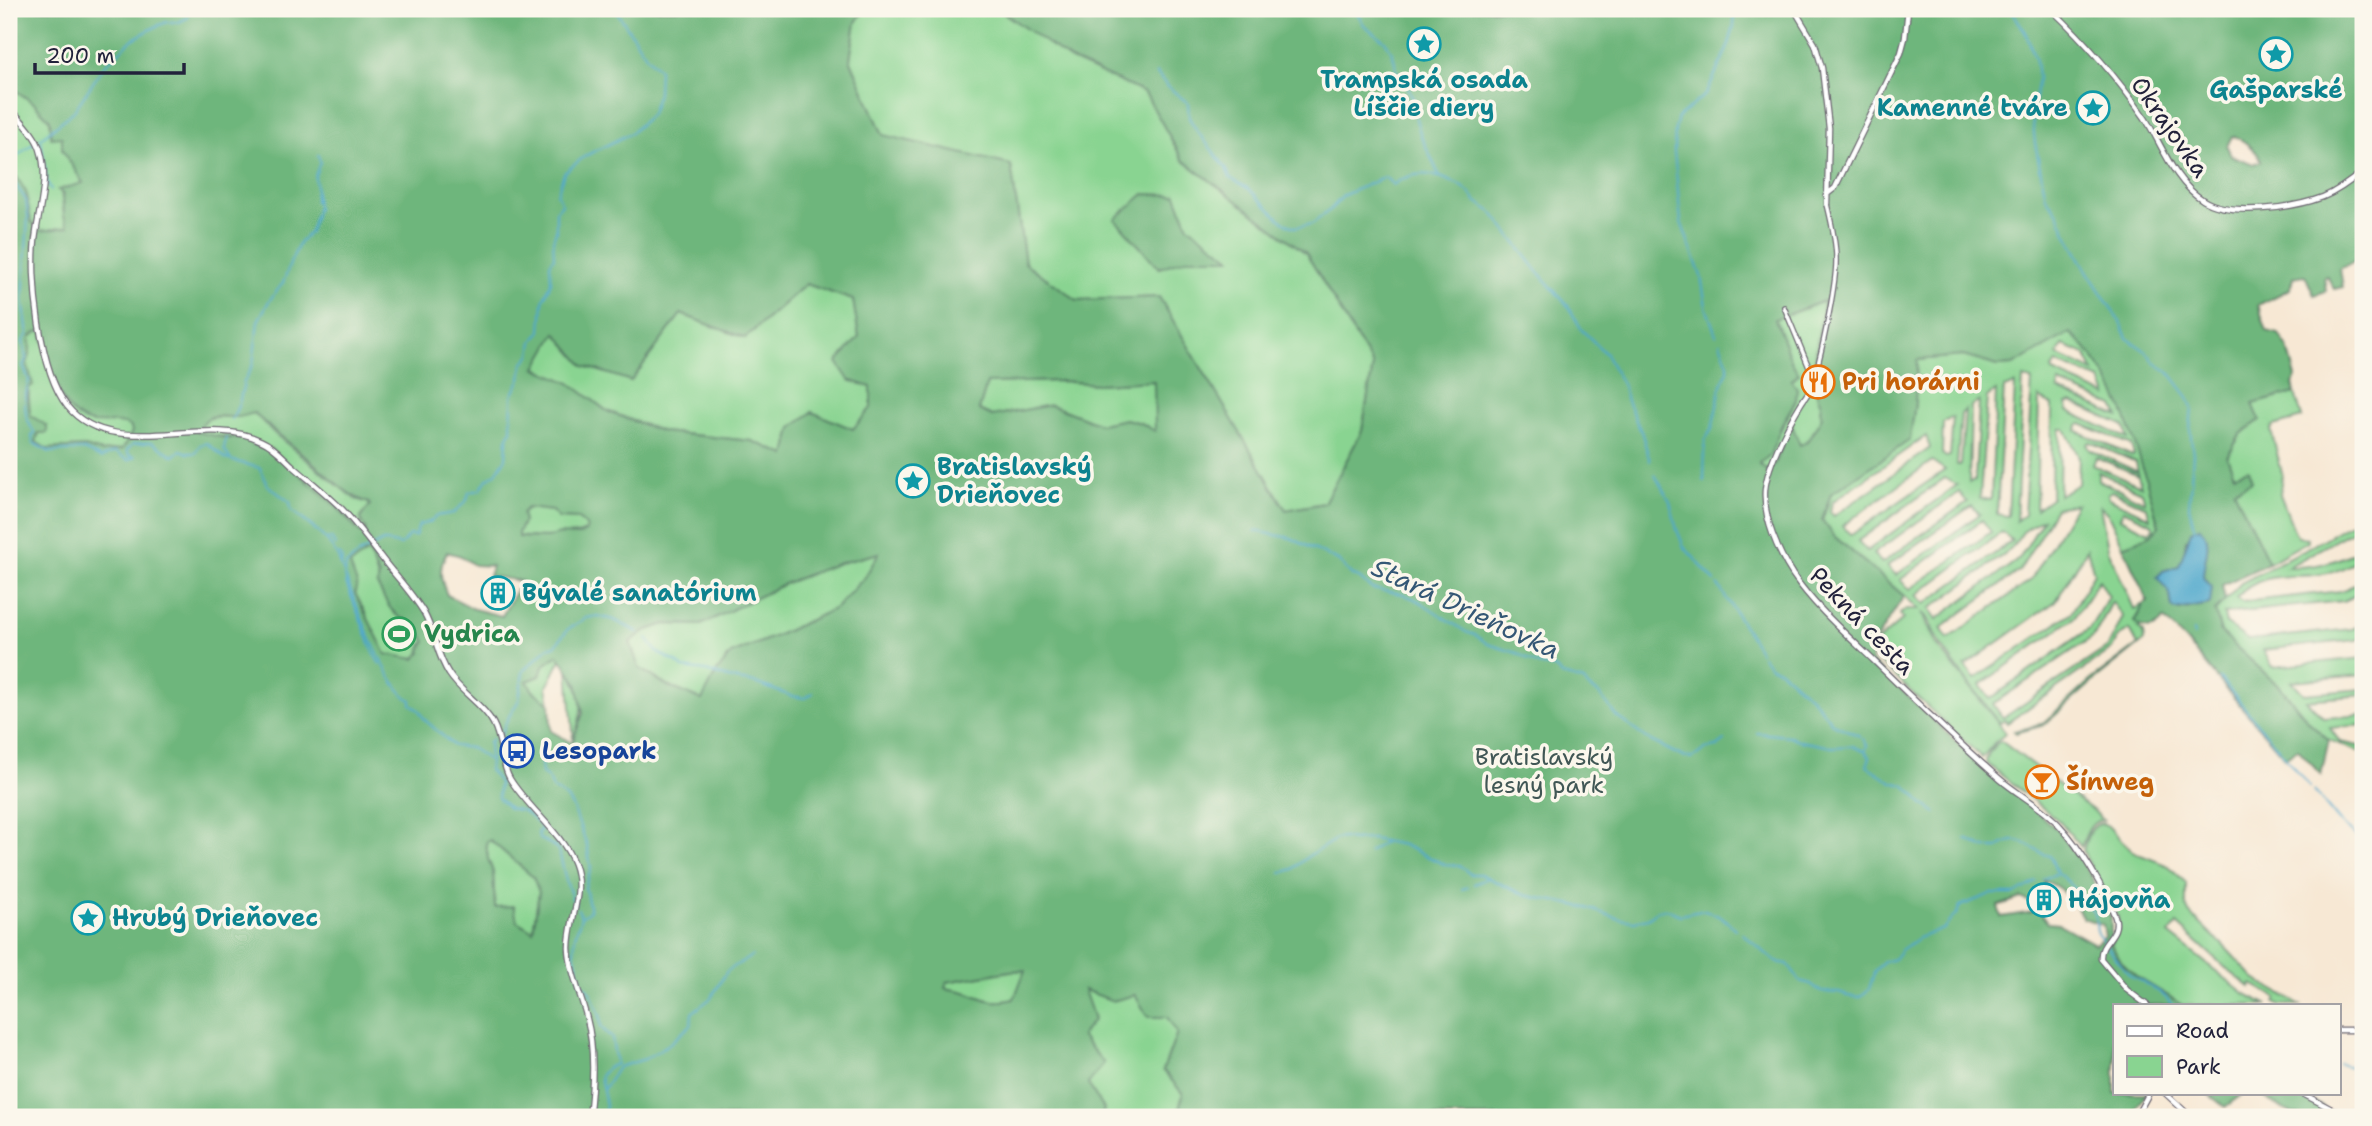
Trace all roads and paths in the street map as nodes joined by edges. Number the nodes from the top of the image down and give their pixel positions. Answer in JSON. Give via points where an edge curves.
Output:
{"nodes":[{"id":1,"x":1794,"y":9,"type":"edge"},
{"id":2,"x":1908,"y":9,"type":"edge"},
{"id":3,"x":2051,"y":9,"type":"edge"},
{"id":4,"x":9,"y":106,"type":"edge"},
{"id":5,"x":2363,"y":171,"type":"edge"},
{"id":6,"x":1826,"y":195,"type":"junction"},
{"id":7,"x":1827,"y":204,"type":"joint"},
{"id":8,"x":1784,"y":307,"type":"dead end"},
{"id":9,"x":1814,"y":379,"type":"junction"},
{"id":10,"x":1808,"y":393,"type":"joint"},
{"id":11,"x":2146,"y":1004,"type":"edge"},
{"id":12,"x":2340,"y":1030,"type":"edge"},
{"id":13,"x":2363,"y":1030,"type":"edge"},
{"id":14,"x":2148,"y":1094,"type":"edge"},
{"id":15,"x":2166,"y":1094,"type":"edge"},
{"id":16,"x":2303,"y":1094,"type":"edge"},
{"id":17,"x":589,"y":1117,"type":"edge"},
{"id":18,"x":2136,"y":1117,"type":"edge"},
{"id":19,"x":2191,"y":1117,"type":"edge"},
{"id":20,"x":2347,"y":1117,"type":"edge"}],
"edges":[{"from":1,"to":6,"type":"street","name":"Pekná cesta","via":[[1815,44],[1822,68],[1829,128]]},
{"from":2,"to":6,"type":"street","via":[[1901,53],[1835,188]]},
{"from":3,"to":5,"type":"street","name":"Okrajovka","via":[[2122,88],[2179,178],[2207,203],[2252,209],[2306,202]]},
{"from":4,"to":17,"type":"street","via":[[41,152],[44,183],[33,284],[52,381],[67,406],[81,421],[105,430],[228,433],[265,442],[343,510],[426,617],[448,672],[491,719],[513,784],[568,850],[578,876],[569,949],[589,1031]]},
{"from":6,"to":7,"type":"street","name":"Pekná cesta"},
{"from":7,"to":9,"type":"street","name":"Pekná cesta","via":[[1836,265]]},
{"from":8,"to":9,"type":"street"},
{"from":9,"to":10,"type":"street","name":"Pekná cesta"},
{"from":10,"to":11,"type":"street","name":"Pekná cesta","via":[[1789,425],[1765,489],[1771,525],[1785,562],[1819,607],[1908,694],[2062,828],[2087,863],[2114,915],[2116,931],[2103,946],[2101,959]]},
{"from":12,"to":13,"type":"street"},
{"from":14,"to":18,"type":"street"},
{"from":15,"to":19,"type":"street"},
{"from":16,"to":20,"type":"street"}]}
